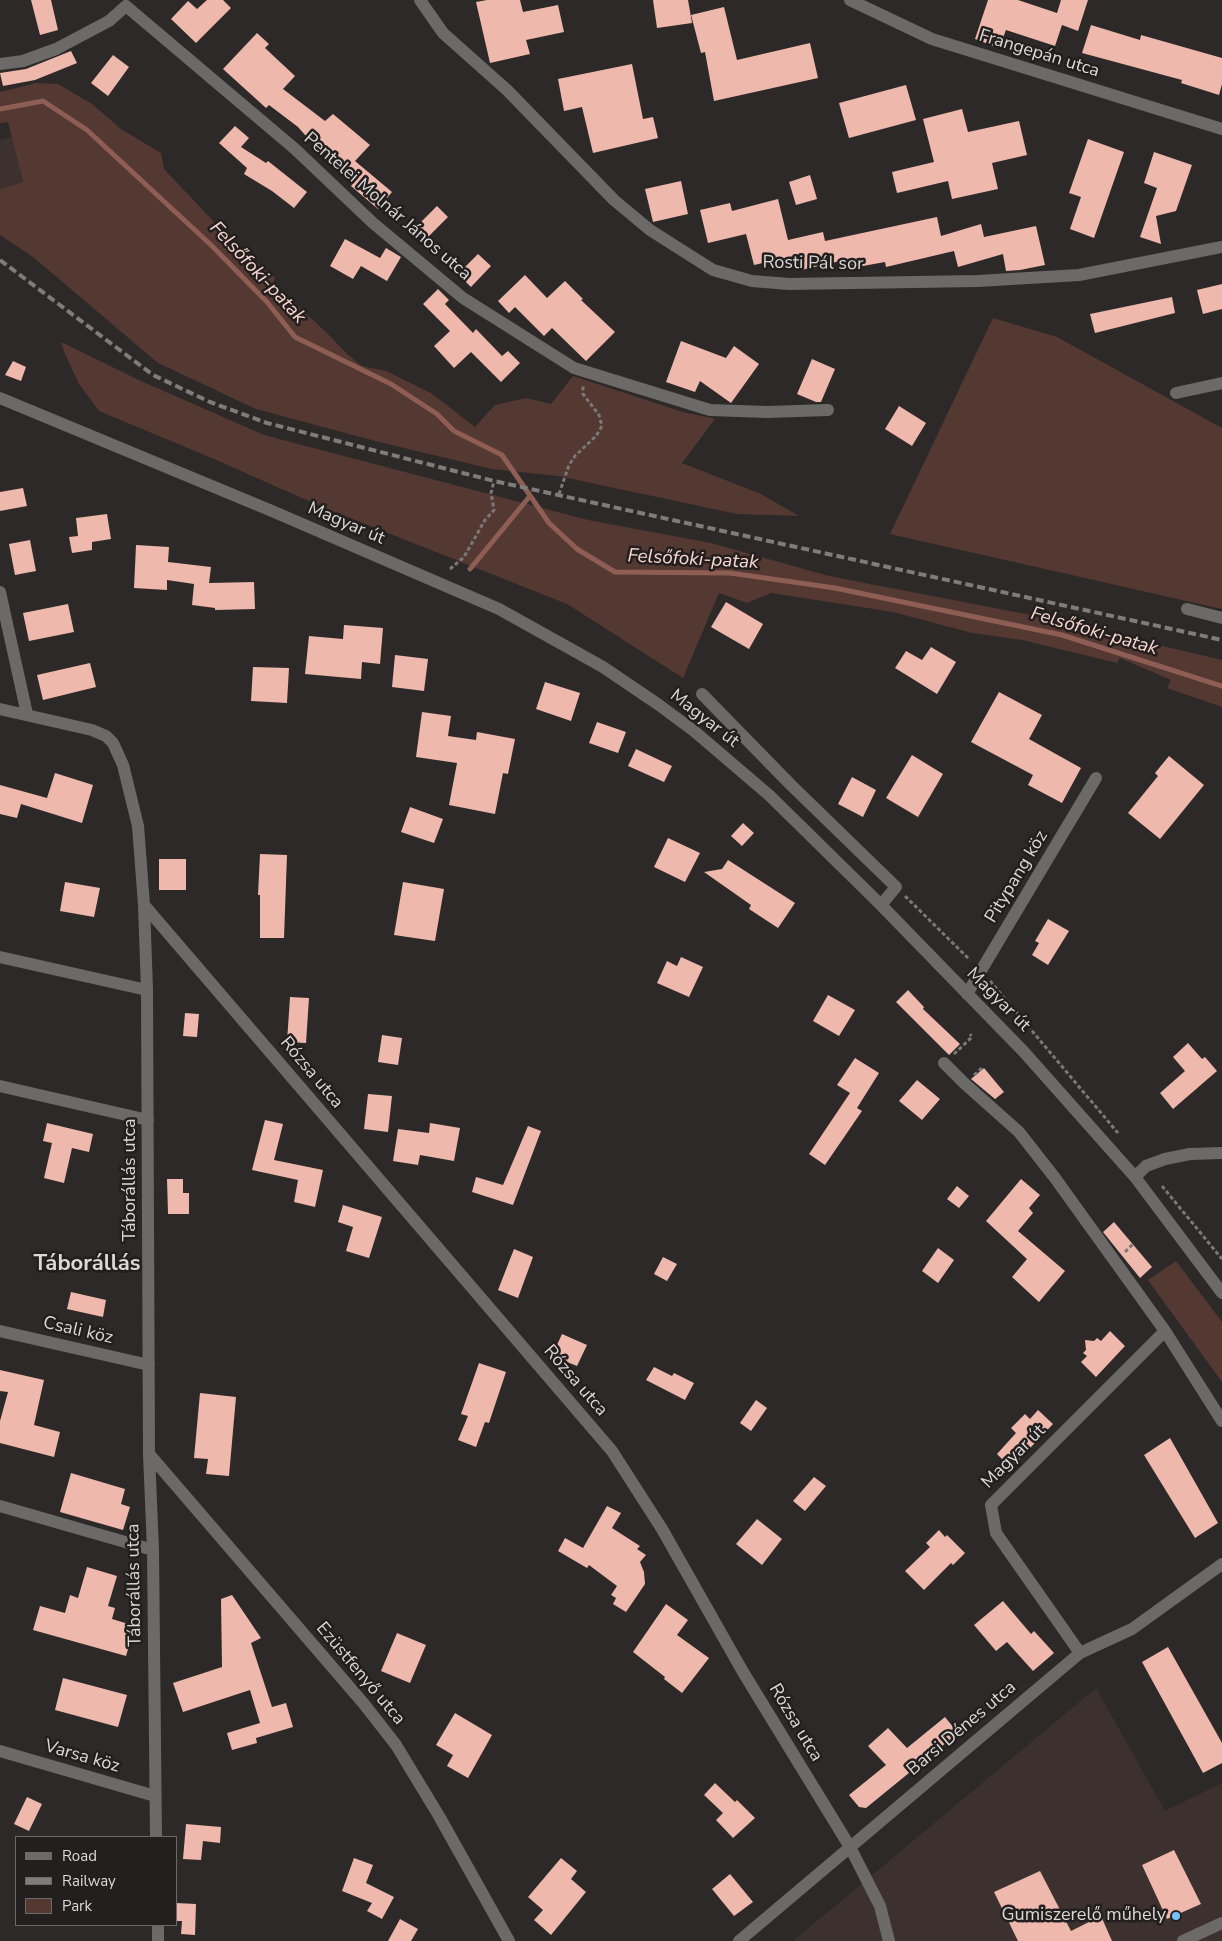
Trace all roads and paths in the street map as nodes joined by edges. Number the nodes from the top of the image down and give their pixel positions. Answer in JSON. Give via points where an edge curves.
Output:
{"nodes":[{"id":1,"x":420,"y":0,"type":"edge"},
{"id":2,"x":850,"y":0,"type":"edge"},
{"id":3,"x":127,"y":3,"type":"edge"},
{"id":4,"x":0,"y":64,"type":"edge"},
{"id":5,"x":1222,"y":129,"type":"edge"},
{"id":6,"x":1222,"y":247,"type":"edge"},
{"id":7,"x":586,"y":372,"type":"junction"},
{"id":8,"x":1222,"y":383,"type":"edge"},
{"id":9,"x":1176,"y":394,"type":"dead end"},
{"id":10,"x":0,"y":398,"type":"edge"},
{"id":11,"x":828,"y":410,"type":"dead end"},
{"id":12,"x":494,"y":481,"type":"dead end"},
{"id":13,"x":559,"y":494,"type":"dead end"},
{"id":14,"x":450,"y":569,"type":"dead end"},
{"id":15,"x":0,"y":592,"type":"edge"},
{"id":16,"x":1187,"y":609,"type":"dead end"},
{"id":17,"x":1222,"y":618,"type":"edge"},
{"id":18,"x":702,"y":694,"type":"dead end"},
{"id":19,"x":0,"y":709,"type":"edge"},
{"id":20,"x":27,"y":714,"type":"junction"},
{"id":21,"x":1096,"y":778,"type":"dead end"},
{"id":22,"x":896,"y":887,"type":"junction"},
{"id":23,"x":144,"y":905,"type":"junction"},
{"id":24,"x":881,"y":905,"type":"junction"},
{"id":25,"x":0,"y":957,"type":"edge"},
{"id":26,"x":981,"y":971,"type":"junction"},
{"id":27,"x":147,"y":990,"type":"junction"},
{"id":28,"x":967,"y":994,"type":"junction"},
{"id":29,"x":970,"y":1034,"type":"dead end"},
{"id":30,"x":944,"y":1063,"type":"joint"},
{"id":31,"x":0,"y":1086,"type":"edge"},
{"id":32,"x":148,"y":1120,"type":"junction"},
{"id":33,"x":1121,"y":1136,"type":"dead end"},
{"id":34,"x":1222,"y":1153,"type":"edge"},
{"id":35,"x":1146,"y":1166,"type":"junction"},
{"id":36,"x":1135,"y":1177,"type":"junction"},
{"id":37,"x":1222,"y":1259,"type":"edge"},
{"id":38,"x":1222,"y":1293,"type":"edge"},
{"id":39,"x":0,"y":1331,"type":"edge"},
{"id":40,"x":1165,"y":1331,"type":"junction"},
{"id":41,"x":149,"y":1365,"type":"junction"},
{"id":42,"x":1222,"y":1421,"type":"edge"},
{"id":43,"x":149,"y":1454,"type":"junction"},
{"id":44,"x":0,"y":1506,"type":"edge"},
{"id":45,"x":153,"y":1550,"type":"junction"},
{"id":46,"x":1222,"y":1564,"type":"edge"},
{"id":47,"x":1080,"y":1653,"type":"junction"},
{"id":48,"x":0,"y":1752,"type":"edge"},
{"id":49,"x":155,"y":1796,"type":"junction"},
{"id":50,"x":156,"y":1836,"type":"edge"},
{"id":51,"x":850,"y":1847,"type":"junction"},
{"id":52,"x":1222,"y":1923,"type":"edge"},
{"id":53,"x":158,"y":1926,"type":"edge"},
{"id":54,"x":158,"y":1941,"type":"edge"},
{"id":55,"x":509,"y":1941,"type":"edge"},
{"id":56,"x":739,"y":1941,"type":"edge"},
{"id":57,"x":889,"y":1941,"type":"edge"},
{"id":58,"x":1183,"y":1941,"type":"edge"}],
"edges":[{"from":1,"to":6,"type":"street","name":"Rosti Pál sor","via":[[443,33],[507,90],[614,200],[650,230],[713,270],[752,281],[789,284],[978,281],[1079,275]]},
{"from":2,"to":5,"type":"street","name":"Frangepán utca","via":[[932,39]]},
{"from":3,"to":4,"type":"street","name":"Pentelei Molnár János utca","via":[[109,21],[56,49],[23,61]]},
{"from":3,"to":7,"type":"street","name":"Pentelei Molnár János utca","via":[[463,298],[574,368]]},
{"from":7,"to":11,"type":"street","name":"Pentelei Molnár János utca","via":[[710,410]]},
{"from":7,"to":13,"type":"path","via":[[584,394],[599,415],[602,426],[569,465]]},
{"from":8,"to":9,"type":"street"},
{"from":10,"to":24,"type":"street","name":"Magyar út","via":[[499,609],[603,666],[694,731],[769,795]]},
{"from":12,"to":14,"type":"path","via":[[494,510],[464,557]]},
{"from":15,"to":20,"type":"street"},
{"from":16,"to":17,"type":"street"},
{"from":18,"to":22,"type":"street"},
{"from":19,"to":20,"type":"street","name":"Táborállás utca"},
{"from":20,"to":23,"type":"street","name":"Táborállás utca","via":[[92,730],[113,743],[123,766],[138,826]]},
{"from":21,"to":26,"type":"street","name":"Pitypang köz"},
{"from":22,"to":24,"type":"street"},
{"from":22,"to":26,"type":"path"},
{"from":23,"to":27,"type":"street","name":"Táborállás utca"},
{"from":23,"to":51,"type":"street","name":"Rózsa utca","via":[[612,1451],[662,1529]]},
{"from":24,"to":28,"type":"street","name":"Magyar út"},
{"from":25,"to":27,"type":"street"},
{"from":26,"to":28,"type":"street","name":"Pitypang köz"},
{"from":26,"to":33,"type":"path"},
{"from":27,"to":32,"type":"street","name":"Táborállás utca"},
{"from":28,"to":36,"type":"street","name":"Magyar út","via":[[1024,1052]]},
{"from":29,"to":30,"type":"path","via":[[972,1037]]},
{"from":30,"to":40,"type":"street","via":[[1019,1132]]},
{"from":31,"to":32,"type":"street"},
{"from":32,"to":41,"type":"street","name":"Táborállás utca"},
{"from":34,"to":35,"type":"street","via":[[1190,1154]]},
{"from":35,"to":36,"type":"street"},
{"from":35,"to":37,"type":"path"},
{"from":36,"to":38,"type":"street","name":"Magyar út"},
{"from":39,"to":41,"type":"street","name":"Csali köz"},
{"from":40,"to":42,"type":"street"},
{"from":40,"to":47,"type":"street","name":"Magyar út","via":[[991,1505],[996,1533]]},
{"from":41,"to":43,"type":"street","name":"Táborállás utca"},
{"from":43,"to":45,"type":"street","name":"Táborállás utca"},
{"from":43,"to":55,"type":"street","name":"Ezüstfenyő utca","via":[[396,1745]]},
{"from":44,"to":45,"type":"street"},
{"from":45,"to":49,"type":"street","name":"Táborállás utca"},
{"from":46,"to":47,"type":"street","name":"Barsi Dénes utca","via":[[1132,1629]]},
{"from":47,"to":51,"type":"street","name":"Barsi Dénes utca"},
{"from":48,"to":49,"type":"street","name":"Varsa köz"},
{"from":49,"to":50,"type":"street","name":"Táborállás utca"},
{"from":51,"to":56,"type":"street","name":"Barsi Dénes utca"},
{"from":51,"to":57,"type":"street","name":"Rózsa utca","via":[[880,1906]]},
{"from":52,"to":58,"type":"street"},
{"from":53,"to":54,"type":"street"}]}
